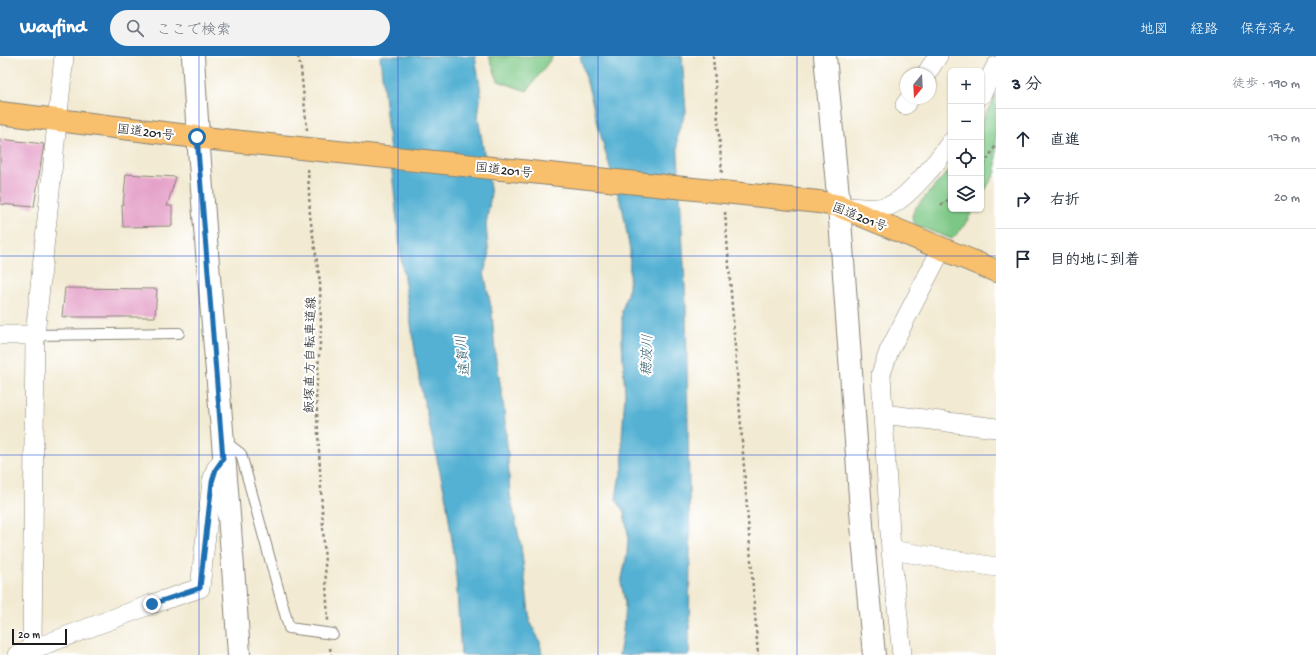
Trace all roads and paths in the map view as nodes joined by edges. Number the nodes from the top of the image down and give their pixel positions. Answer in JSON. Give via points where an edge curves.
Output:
{"nodes":[{"id":1,"x":64,"y":56,"type":"edge"},
{"id":2,"x":193,"y":56,"type":"edge"},
{"id":3,"x":298,"y":56,"type":"edge"},
{"id":4,"x":713,"y":56,"type":"edge"},
{"id":5,"x":825,"y":56,"type":"edge"},
{"id":6,"x":938,"y":56,"type":"edge"},
{"id":7,"x":996,"y":66,"type":"edge"},
{"id":8,"x":930,"y":68,"type":"edge"},
{"id":9,"x":984,"y":88,"type":"edge"},
{"id":10,"x":0,"y":113,"type":"edge"},
{"id":11,"x":57,"y":120,"type":"junction"},
{"id":12,"x":307,"y":134,"type":"dead end"},
{"id":13,"x":205,"y":138,"type":"junction"},
{"id":14,"x":996,"y":145,"type":"edge"},
{"id":15,"x":948,"y":146,"type":"edge"},
{"id":16,"x":308,"y":164,"type":"dead end"},
{"id":17,"x":984,"y":165,"type":"edge"},
{"id":18,"x":722,"y":174,"type":"dead end"},
{"id":19,"x":948,"y":200,"type":"edge"},
{"id":20,"x":829,"y":204,"type":"junction"},
{"id":21,"x":942,"y":205,"type":"dead end"},
{"id":22,"x":725,"y":206,"type":"dead end"},
{"id":23,"x":942,"y":248,"type":"junction"},
{"id":24,"x":996,"y":271,"type":"edge"},
{"id":25,"x":179,"y":333,"type":"dead end"},
{"id":26,"x":0,"y":335,"type":"edge"},
{"id":27,"x":35,"y":335,"type":"junction"},
{"id":28,"x":883,"y":414,"type":"junction"},
{"id":29,"x":996,"y":428,"type":"edge"},
{"id":30,"x":222,"y":449,"type":"junction"},
{"id":31,"x":891,"y":550,"type":"junction"},
{"id":32,"x":996,"y":567,"type":"edge"},
{"id":33,"x":331,"y":633,"type":"junction"},
{"id":34,"x":25,"y":652,"type":"edge"},
{"id":35,"x":239,"y":655,"type":"edge"},
{"id":36,"x":331,"y":655,"type":"edge"},
{"id":37,"x":758,"y":655,"type":"edge"},
{"id":38,"x":874,"y":655,"type":"edge"},
{"id":39,"x":902,"y":655,"type":"edge"}],
"edges":[{"from":1,"to":11,"type":"street"},
{"from":2,"to":13,"type":"street"},
{"from":3,"to":12,"type":"path"},
{"from":4,"to":18,"type":"path"},
{"from":5,"to":20,"type":"street"},
{"from":6,"to":8,"type":"street"},
{"from":7,"to":9,"type":"street"},
{"from":10,"to":11,"type":"highway","name":"国道201号"},
{"from":11,"to":13,"type":"highway","name":"国道201号"},
{"from":11,"to":27,"type":"street"},
{"from":13,"to":20,"type":"highway","name":"国道201号","bridge":true},
{"from":13,"to":30,"type":"street"},
{"from":14,"to":17,"type":"path"},
{"from":15,"to":20,"type":"street","via":[[914,186],[890,206],[872,209]]},
{"from":16,"to":33,"type":"path","name":"飯塚直方自転車道線","via":[[310,216],[320,282],[321,330],[316,394]]},
{"from":19,"to":21,"type":"path"},
{"from":20,"to":23,"type":"highway","name":"国道201号"},
{"from":20,"to":38,"type":"street"},
{"from":22,"to":37,"type":"path"},
{"from":23,"to":24,"type":"highway","name":"国道201号"},
{"from":23,"to":28,"type":"street","via":[[889,351],[881,374]]},
{"from":25,"to":27,"type":"lane"},
{"from":26,"to":27,"type":"street"},
{"from":27,"to":34,"type":"street"},
{"from":28,"to":29,"type":"street"},
{"from":28,"to":31,"type":"street"},
{"from":30,"to":33,"type":"lane","via":[[241,454],[289,628]]},
{"from":30,"to":34,"type":"street","via":[[212,482],[200,588]]},
{"from":30,"to":35,"type":"street","via":[[234,568]]},
{"from":31,"to":32,"type":"street"},
{"from":31,"to":39,"type":"street"},
{"from":33,"to":36,"type":"path","name":"飯塚直方自転車道線"}]}
